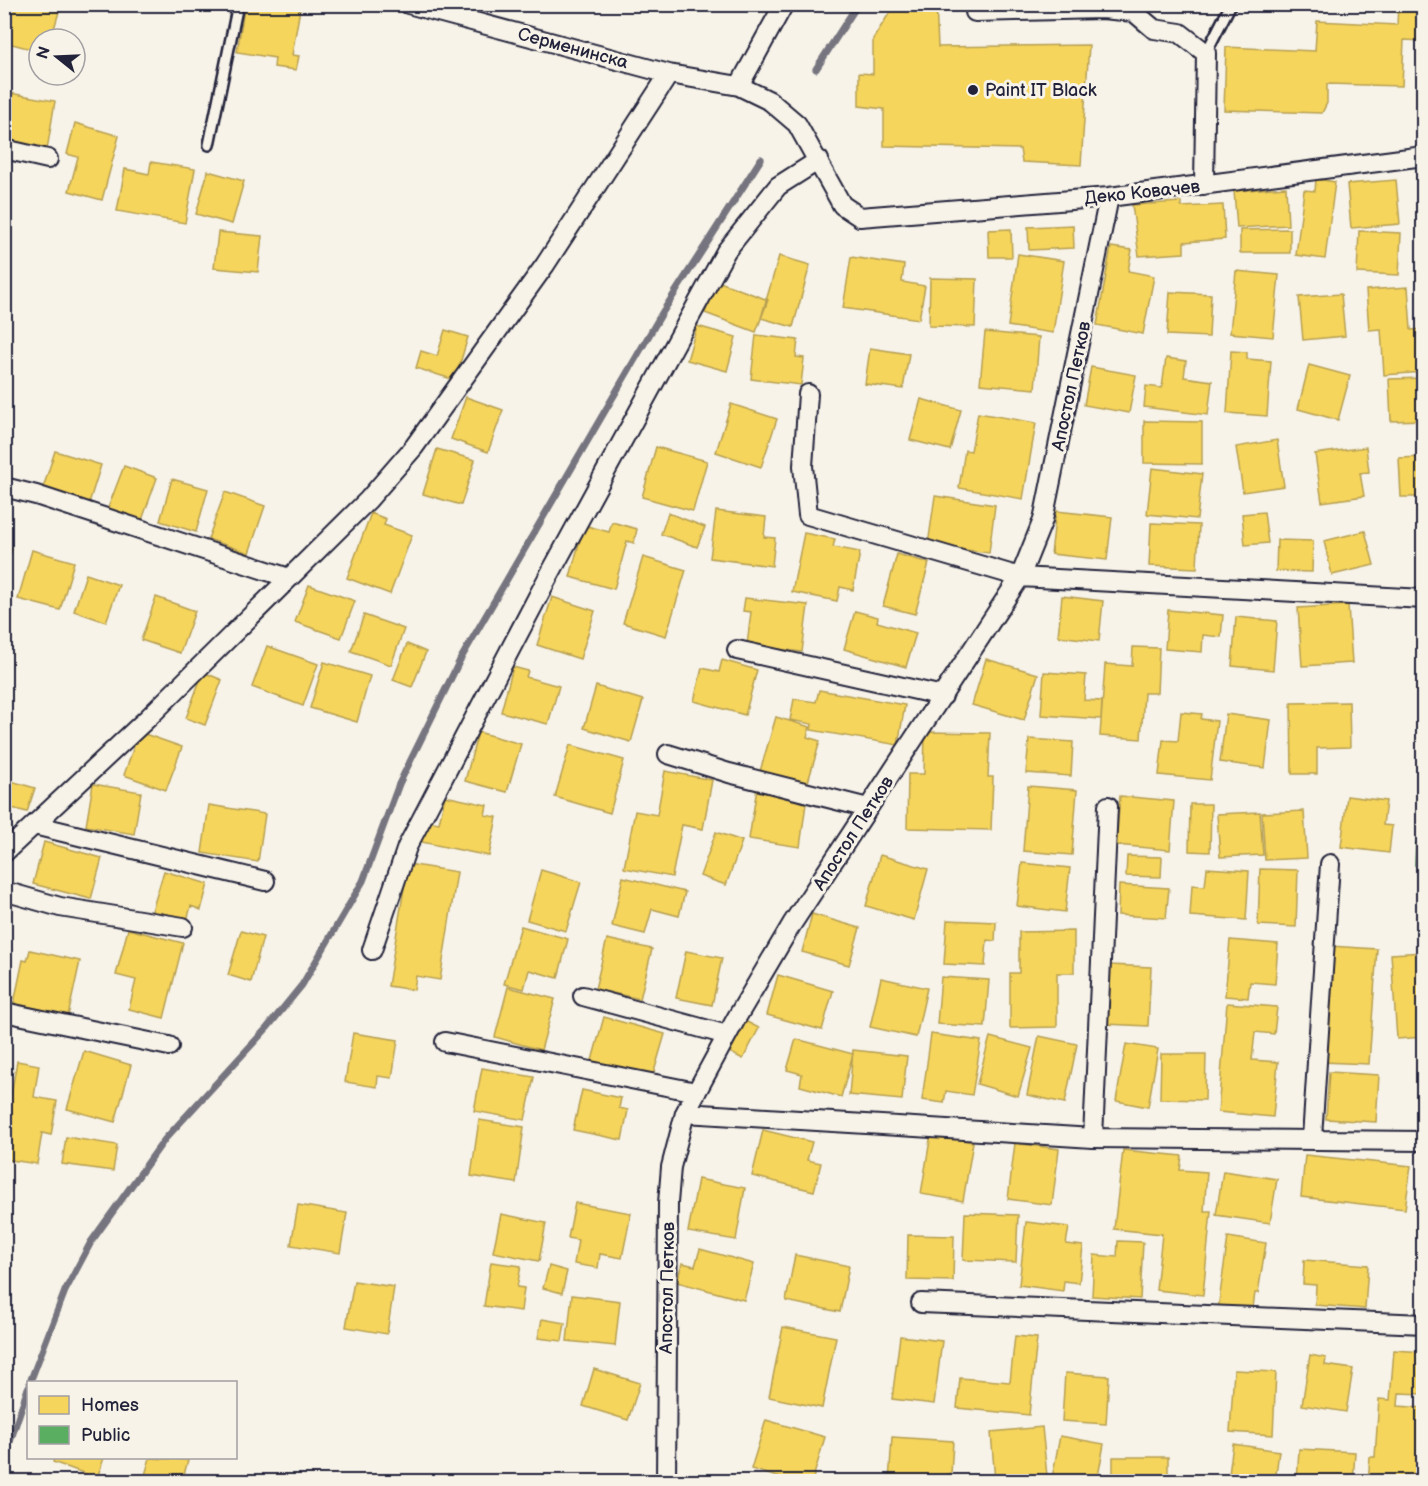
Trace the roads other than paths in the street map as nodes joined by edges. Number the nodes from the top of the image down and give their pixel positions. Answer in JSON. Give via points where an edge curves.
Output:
{"nodes":[{"id":1,"x":238,"y":4,"type":"edge"},
{"id":2,"x":408,"y":4,"type":"edge"},
{"id":3,"x":784,"y":4,"type":"edge"},
{"id":4,"x":1231,"y":4,"type":"edge"},
{"id":5,"x":975,"y":12,"type":"dead end"},
{"id":6,"x":1206,"y":53,"type":"junction"},
{"id":7,"x":669,"y":74,"type":"junction"},
{"id":8,"x":739,"y":86,"type":"junction"},
{"id":9,"x":209,"y":145,"type":"dead end"},
{"id":10,"x":4,"y":148,"type":"edge"},
{"id":11,"x":1424,"y":156,"type":"edge"},
{"id":12,"x":48,"y":159,"type":"dead end"},
{"id":13,"x":819,"y":160,"type":"junction"},
{"id":14,"x":1204,"y":185,"type":"junction"},
{"id":15,"x":1109,"y":197,"type":"junction"},
{"id":16,"x":860,"y":217,"type":"joint"},
{"id":17,"x":808,"y":394,"type":"dead end"},
{"id":18,"x":4,"y":487,"type":"edge"},
{"id":19,"x":289,"y":578,"type":"junction"},
{"id":20,"x":1020,"y":578,"type":"junction"},
{"id":21,"x":1424,"y":599,"type":"edge"},
{"id":22,"x":736,"y":650,"type":"dead end"},
{"id":23,"x":943,"y":696,"type":"junction"},
{"id":24,"x":668,"y":754,"type":"dead end"},
{"id":25,"x":1108,"y":806,"type":"dead end"},
{"id":26,"x":868,"y":808,"type":"junction"},
{"id":27,"x":34,"y":825,"type":"junction"},
{"id":28,"x":4,"y":853,"type":"edge"},
{"id":29,"x":1330,"y":864,"type":"dead end"},
{"id":30,"x":265,"y":881,"type":"dead end"},
{"id":31,"x":4,"y":891,"type":"edge"},
{"id":32,"x":183,"y":927,"type":"dead end"},
{"id":33,"x":372,"y":950,"type":"dead end"},
{"id":34,"x":583,"y":996,"type":"dead end"},
{"id":35,"x":4,"y":1012,"type":"edge"},
{"id":36,"x":727,"y":1035,"type":"junction"},
{"id":37,"x":445,"y":1042,"type":"dead end"},
{"id":38,"x":169,"y":1046,"type":"dead end"},
{"id":39,"x":696,"y":1092,"type":"junction"},
{"id":40,"x":685,"y":1113,"type":"junction"},
{"id":41,"x":1093,"y":1138,"type":"junction"},
{"id":42,"x":1312,"y":1138,"type":"junction"},
{"id":43,"x":1424,"y":1141,"type":"edge"},
{"id":44,"x":921,"y":1303,"type":"dead end"},
{"id":45,"x":1424,"y":1324,"type":"edge"},
{"id":46,"x":666,"y":1482,"type":"edge"}],
"edges":[{"from":1,"to":9,"type":"lane"},
{"from":2,"to":7,"type":"street","name":"Серменинска"},
{"from":3,"to":8,"type":"street"},
{"from":4,"to":6,"type":"lane"},
{"from":5,"to":6,"type":"street","via":[[1134,12],[1154,29],[1180,33]]},
{"from":6,"to":14,"type":"street"},
{"from":7,"to":8,"type":"street","name":"Серменинска"},
{"from":7,"to":19,"type":"street","via":[[544,265],[414,447],[368,500]]},
{"from":8,"to":13,"type":"street","name":"Серменинска","via":[[770,101],[797,124]]},
{"from":10,"to":12,"type":"street"},
{"from":11,"to":14,"type":"street","name":"Деко Ковачев"},
{"from":13,"to":16,"type":"street","name":"Серменинска","via":[[842,205]]},
{"from":13,"to":33,"type":"street","via":[[778,186],[726,251],[407,847]]},
{"from":14,"to":15,"type":"street","name":"Деко Ковачев"},
{"from":15,"to":16,"type":"street","name":"Деко Ковачев"},
{"from":15,"to":20,"type":"street","name":"Апостол Петков","via":[[1043,520]]},
{"from":17,"to":20,"type":"street","via":[[803,466],[808,515]]},
{"from":18,"to":19,"type":"street"},
{"from":19,"to":27,"type":"street"},
{"from":20,"to":21,"type":"street"},
{"from":20,"to":23,"type":"street","name":"Апостол Петков"},
{"from":22,"to":23,"type":"street"},
{"from":23,"to":26,"type":"street","name":"Апостол Петков"},
{"from":24,"to":26,"type":"street"},
{"from":25,"to":41,"type":"street"},
{"from":26,"to":36,"type":"street","name":"Апостол Петков","via":[[792,924]]},
{"from":27,"to":28,"type":"street"},
{"from":27,"to":30,"type":"street"},
{"from":29,"to":42,"type":"street"},
{"from":31,"to":32,"type":"street","via":[[60,907]]},
{"from":34,"to":36,"type":"street"},
{"from":35,"to":38,"type":"street"},
{"from":36,"to":39,"type":"street","name":"Апостол Петков"},
{"from":37,"to":39,"type":"street"},
{"from":39,"to":40,"type":"street","name":"Апостол Петков"},
{"from":40,"to":41,"type":"street"},
{"from":40,"to":46,"type":"street","name":"Апостол Петков","via":[[671,1167],[668,1203]]},
{"from":41,"to":42,"type":"street"},
{"from":42,"to":43,"type":"street"},
{"from":44,"to":45,"type":"street"}]}
